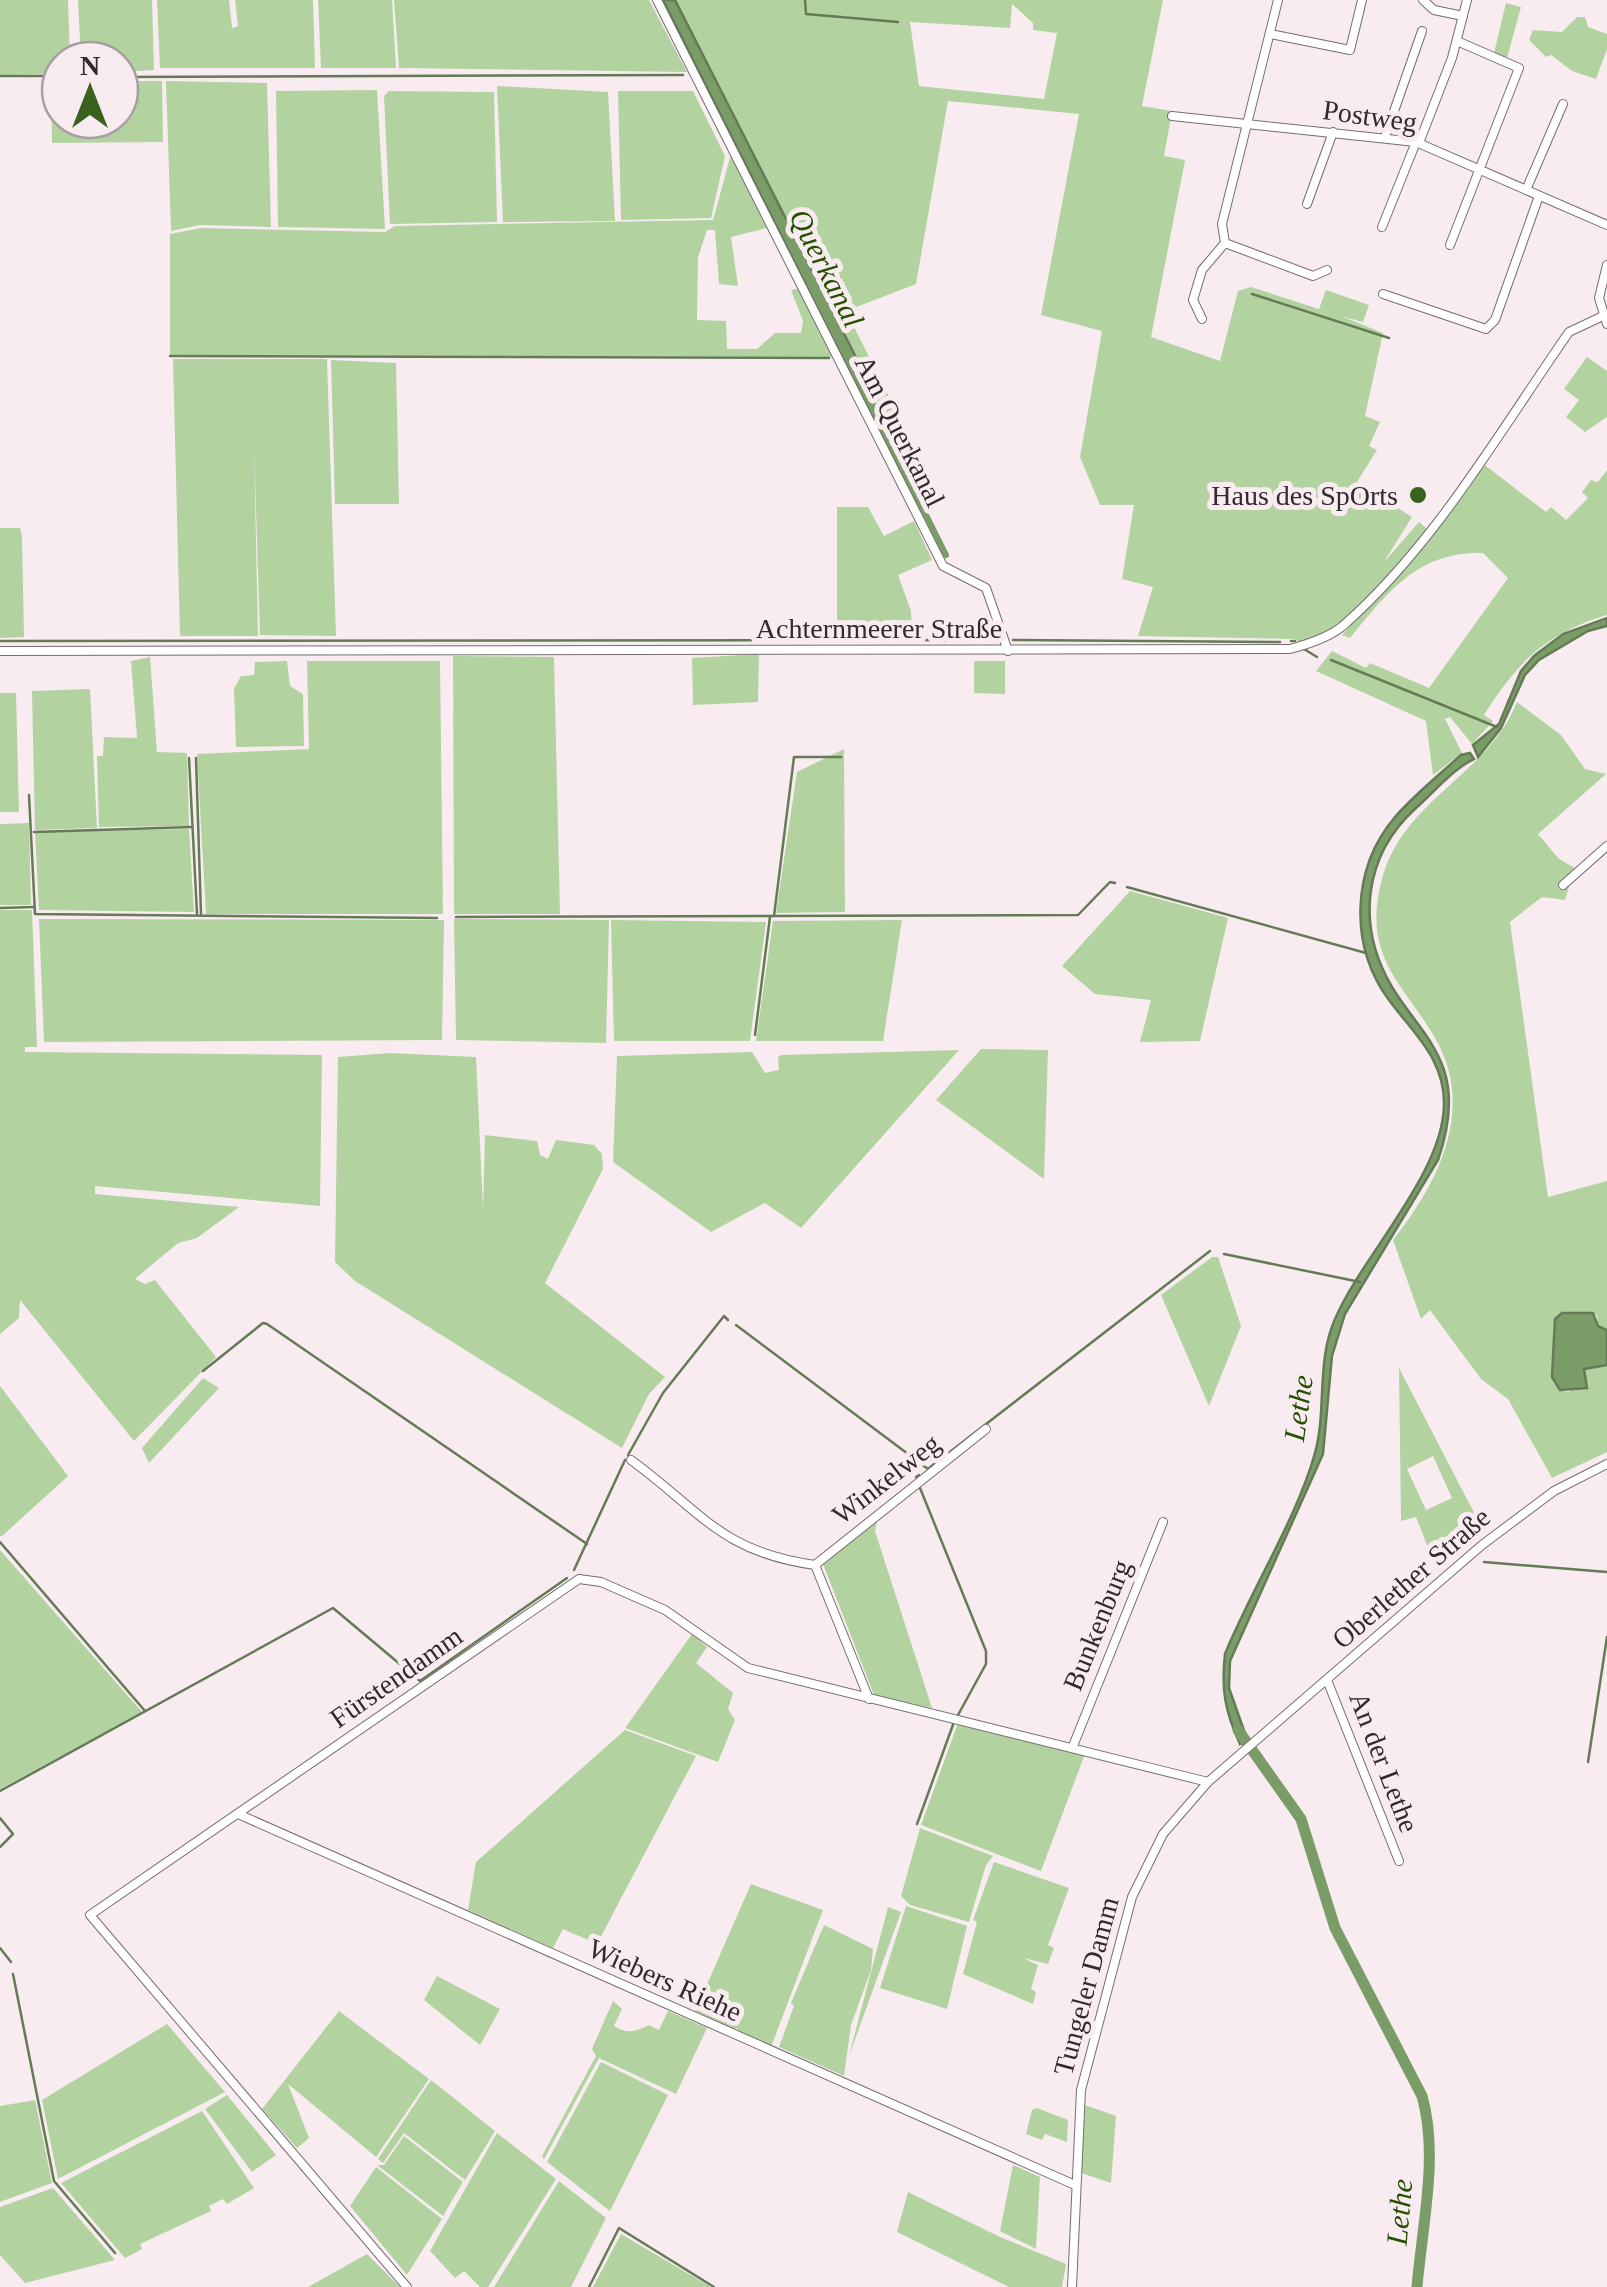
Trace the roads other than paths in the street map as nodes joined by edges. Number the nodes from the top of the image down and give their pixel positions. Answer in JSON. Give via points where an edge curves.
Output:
{"nodes":[{"id":1,"x":657,"y":0,"type":"edge"},
{"id":2,"x":1278,"y":0,"type":"edge"},
{"id":3,"x":1362,"y":0,"type":"edge"},
{"id":4,"x":1422,"y":0,"type":"edge"},
{"id":5,"x":1467,"y":0,"type":"edge"},
{"id":6,"x":1463,"y":16,"type":"junction"},
{"id":7,"x":1422,"y":31,"type":"dead end"},
{"id":8,"x":1270,"y":34,"type":"junction"},
{"id":9,"x":1457,"y":42,"type":"junction"},
{"id":10,"x":1563,"y":104,"type":"dead end"},
{"id":11,"x":1172,"y":116,"type":"dead end"},
{"id":12,"x":1248,"y":123,"type":"junction"},
{"id":13,"x":1333,"y":132,"type":"junction"},
{"id":14,"x":1385,"y":136,"type":"junction"},
{"id":15,"x":1418,"y":142,"type":"junction"},
{"id":16,"x":1480,"y":170,"type":"junction"},
{"id":17,"x":1526,"y":190,"type":"junction"},
{"id":18,"x":1540,"y":196,"type":"junction"},
{"id":19,"x":1308,"y":204,"type":"dead end"},
{"id":20,"x":1607,"y":225,"type":"edge"},
{"id":21,"x":1382,"y":227,"type":"dead end"},
{"id":22,"x":1225,"y":243,"type":"junction"},
{"id":23,"x":1450,"y":245,"type":"dead end"},
{"id":24,"x":1607,"y":265,"type":"edge"},
{"id":25,"x":1327,"y":270,"type":"dead end"},
{"id":26,"x":1383,"y":294,"type":"dead end"},
{"id":27,"x":1202,"y":319,"type":"dead end"},
{"id":28,"x":1605,"y":320,"type":"edge"},
{"id":29,"x":1486,"y":330,"type":"junction"},
{"id":30,"x":1488,"y":342,"type":"dead end"},
{"id":31,"x":0,"y":651,"type":"edge"},
{"id":32,"x":1008,"y":651,"type":"junction"},
{"id":33,"x":1607,"y":846,"type":"edge"},
{"id":34,"x":1563,"y":885,"type":"dead end"},
{"id":35,"x":986,"y":1429,"type":"dead end"},
{"id":36,"x":631,"y":1460,"type":"dead end"},
{"id":37,"x":1607,"y":1464,"type":"edge"},
{"id":38,"x":1163,"y":1522,"type":"dead end"},
{"id":39,"x":815,"y":1565,"type":"junction"},
{"id":40,"x":1327,"y":1680,"type":"junction"},
{"id":41,"x":869,"y":1699,"type":"junction"},
{"id":42,"x":1254,"y":1741,"type":"joint"},
{"id":43,"x":1073,"y":1746,"type":"junction"},
{"id":44,"x":1208,"y":1782,"type":"junction"},
{"id":45,"x":238,"y":1814,"type":"junction"},
{"id":46,"x":1399,"y":1861,"type":"dead end"},
{"id":47,"x":1076,"y":2185,"type":"junction"},
{"id":48,"x":407,"y":2287,"type":"edge"},
{"id":49,"x":1072,"y":2287,"type":"edge"}],
"edges":[{"from":1,"to":32,"type":"street","name":"Am Querkanal","via":[[943,566],[986,588]]},
{"from":2,"to":8,"type":"street"},
{"from":3,"to":8,"type":"street","via":[[1350,50]]},
{"from":4,"to":6,"type":"street"},
{"from":5,"to":6,"type":"street"},
{"from":6,"to":9,"type":"street"},
{"from":7,"to":14,"type":"street"},
{"from":8,"to":12,"type":"street"},
{"from":9,"to":15,"type":"street"},
{"from":9,"to":16,"type":"street","via":[[1519,68]]},
{"from":10,"to":17,"type":"street"},
{"from":11,"to":12,"type":"street","name":"Postweg"},
{"from":12,"to":13,"type":"street","name":"Postweg"},
{"from":12,"to":22,"type":"street","via":[[1222,224]]},
{"from":13,"to":14,"type":"street","name":"Postweg"},
{"from":13,"to":19,"type":"street"},
{"from":14,"to":15,"type":"street","name":"Postweg"},
{"from":15,"to":16,"type":"street","name":"Postweg"},
{"from":15,"to":21,"type":"street"},
{"from":16,"to":17,"type":"street","name":"Postweg"},
{"from":16,"to":23,"type":"street"},
{"from":17,"to":18,"type":"street","name":"Postweg"},
{"from":18,"to":20,"type":"street","name":"Postweg"},
{"from":18,"to":29,"type":"street"},
{"from":22,"to":25,"type":"street","via":[[1313,276]]},
{"from":22,"to":27,"type":"street","via":[[1202,270],[1193,300]]},
{"from":24,"to":28,"type":"street","via":[[1599,298]]},
{"from":26,"to":29,"type":"street"},
{"from":28,"to":32,"type":"street","name":"Achternmeerer Straße","via":[[1569,332],[1437,524],[1346,624],[1329,634],[1290,649]]},
{"from":29,"to":30,"type":"street"},
{"from":31,"to":32,"type":"street","name":"Achternmeerer Straße"},
{"from":33,"to":34,"type":"street"},
{"from":35,"to":39,"type":"street","name":"Winkelweg"},
{"from":36,"to":39,"type":"street","via":[[739,1547]]},
{"from":37,"to":40,"type":"street","name":"Oberlether Straße","via":[[1522,1512]]},
{"from":38,"to":43,"type":"street","name":"Bunkenburg"},
{"from":39,"to":41,"type":"street"},
{"from":40,"to":42,"type":"street","name":"Oberlether Straße"},
{"from":40,"to":46,"type":"street","name":"An der Lethe"},
{"from":41,"to":43,"type":"street","name":"Fürstendamm"},
{"from":41,"to":45,"type":"street","name":"Fürstendamm","via":[[748,1668],[665,1610],[579,1578]]},
{"from":42,"to":44,"type":"street","name":"Tungeler Damm"},
{"from":43,"to":44,"type":"street","name":"Fürstendamm"},
{"from":44,"to":47,"type":"street","name":"Tungeler Damm","via":[[1163,1834],[1132,1897],[1081,2090]]},
{"from":45,"to":47,"type":"street","name":"Wiebers Riehe"},
{"from":45,"to":48,"type":"street","name":"Fürstendamm","via":[[90,1915]]},
{"from":47,"to":49,"type":"street","name":"Tungeler Damm"}]}
